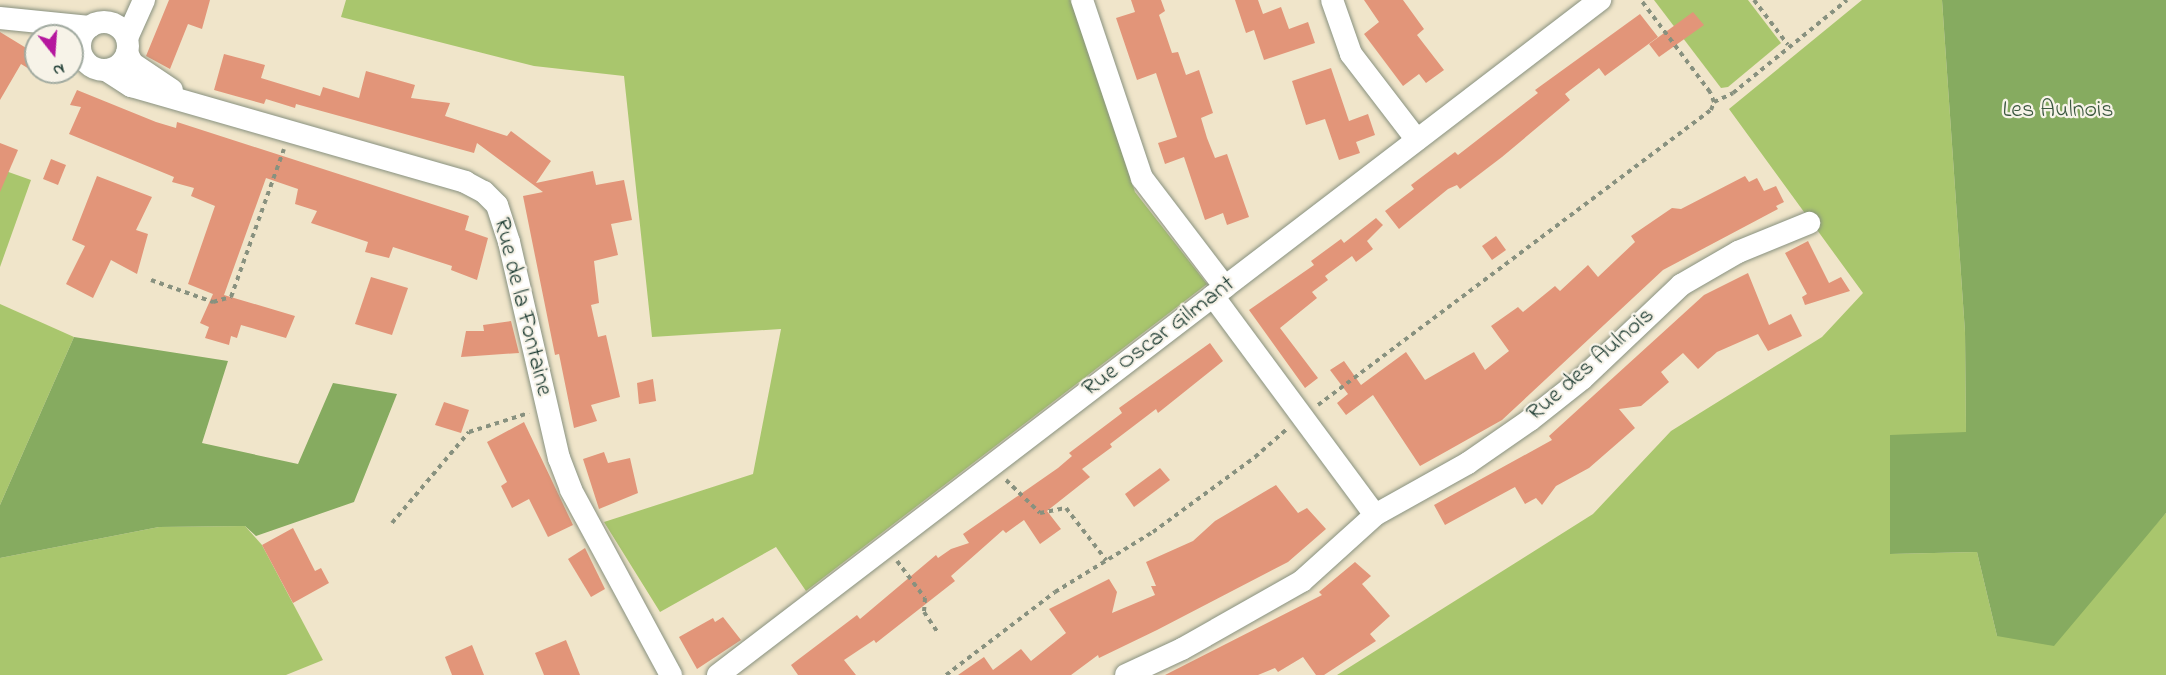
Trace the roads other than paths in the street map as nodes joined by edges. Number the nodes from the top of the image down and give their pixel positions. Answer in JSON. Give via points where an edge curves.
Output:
{"nodes":[{"id":1,"x":133,"y":0,"type":"edge"},
{"id":2,"x":144,"y":0,"type":"edge"},
{"id":3,"x":1082,"y":0,"type":"edge"},
{"id":4,"x":1332,"y":0,"type":"edge"},
{"id":5,"x":1594,"y":2,"type":"edge"},
{"id":6,"x":3,"y":19,"type":"edge"},
{"id":7,"x":97,"y":25,"type":"junction"},
{"id":8,"x":24,"y":28,"type":"edge"},
{"id":9,"x":84,"y":37,"type":"edge"},
{"id":10,"x":127,"y":45,"type":"junction"},
{"id":11,"x":84,"y":60,"type":"edge"},
{"id":12,"x":106,"y":70,"type":"junction"},
{"id":13,"x":186,"y":99,"type":"junction"},
{"id":14,"x":1417,"y":140,"type":"junction"},
{"id":15,"x":1809,"y":223,"type":"dead end"},
{"id":16,"x":1219,"y":291,"type":"junction"},
{"id":17,"x":1375,"y":515,"type":"junction"},
{"id":18,"x":671,"y":675,"type":"edge"},
{"id":19,"x":718,"y":675,"type":"edge"},
{"id":20,"x":1126,"y":675,"type":"edge"}],
"edges":[{"from":1,"to":7,"type":"street"},
{"from":2,"to":10,"type":"street"},
{"from":3,"to":16,"type":"street","via":[[1142,178]]},
{"from":4,"to":14,"type":"street","via":[[1351,54]]},
{"from":5,"to":14,"type":"street","name":"Rue Oscar Gilmant"},
{"from":6,"to":7,"type":"street"},
{"from":6,"to":8,"type":"street"},
{"from":7,"to":9,"type":"street"},
{"from":7,"to":10,"type":"street","via":[[113,24]]},
{"from":10,"to":12,"type":"street","via":[[119,65]]},
{"from":10,"to":13,"type":"street","name":"Rue de la Fontaine","via":[[132,63]]},
{"from":11,"to":12,"type":"street"},
{"from":12,"to":13,"type":"street","name":"Rue de la Fontaine","via":[[131,86]]},
{"from":13,"to":18,"type":"street","name":"Rue de la Fontaine","via":[[465,182],[497,205],[507,233],[546,407],[571,490]]},
{"from":14,"to":16,"type":"street","name":"Rue Oscar Gilmant"},
{"from":15,"to":17,"type":"street","name":"Rue des Aulnois","via":[[1738,252],[1681,285],[1582,379],[1530,420],[1468,463]]},
{"from":16,"to":17,"type":"street","via":[[1301,416]]},
{"from":16,"to":19,"type":"street","name":"Rue Oscar Gilmant"},
{"from":17,"to":20,"type":"street","name":"Rue des Aulnois","via":[[1302,581],[1182,649]]}]}
